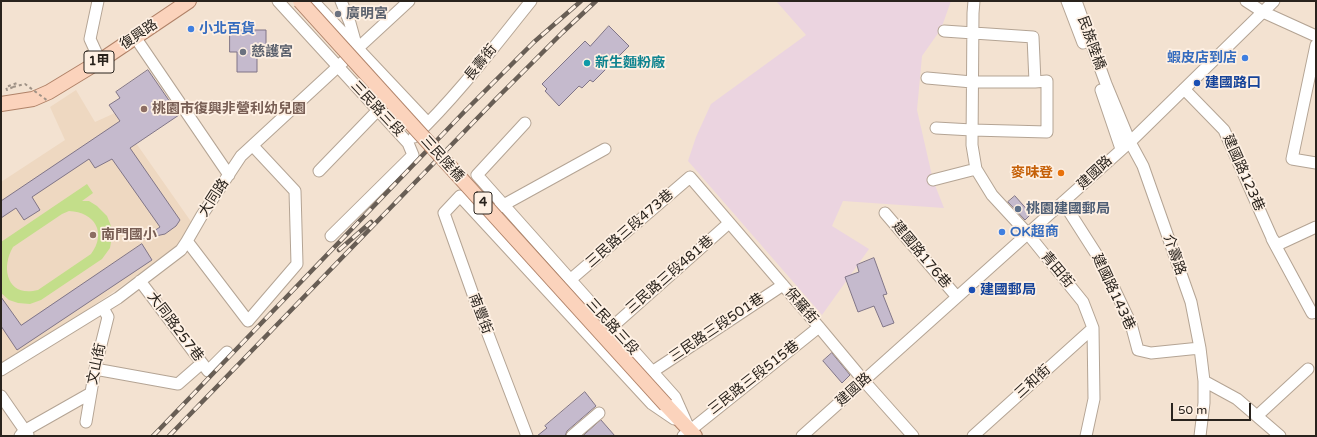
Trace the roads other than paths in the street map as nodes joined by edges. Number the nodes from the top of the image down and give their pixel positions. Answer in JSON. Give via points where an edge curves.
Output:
{"nodes":[{"id":1,"x":98,"y":1,"type":"edge"},
{"id":2,"x":189,"y":1,"type":"edge"},
{"id":3,"x":278,"y":1,"type":"edge"},
{"id":4,"x":300,"y":1,"type":"edge"},
{"id":5,"x":313,"y":1,"type":"edge"},
{"id":6,"x":342,"y":1,"type":"edge"},
{"id":7,"x":409,"y":1,"type":"edge"},
{"id":8,"x":531,"y":1,"type":"edge"},
{"id":9,"x":974,"y":1,"type":"edge"},
{"id":10,"x":1067,"y":1,"type":"edge"},
{"id":11,"x":1076,"y":1,"type":"edge"},
{"id":12,"x":1081,"y":1,"type":"edge"},
{"id":13,"x":1246,"y":1,"type":"edge"},
{"id":14,"x":1274,"y":1,"type":"edge"},
{"id":15,"x":1263,"y":12,"type":"junction"},
{"id":16,"x":944,"y":31,"type":"dead end"},
{"id":17,"x":973,"y":32,"type":"junction"},
{"id":18,"x":1316,"y":36,"type":"edge"},
{"id":19,"x":135,"y":37,"type":"junction"},
{"id":20,"x":1316,"y":45,"type":"edge"},
{"id":21,"x":358,"y":49,"type":"junction"},
{"id":22,"x":100,"y":61,"type":"junction"},
{"id":23,"x":338,"y":67,"type":"junction"},
{"id":24,"x":927,"y":78,"type":"dead end"},
{"id":25,"x":972,"y":82,"type":"junction"},
{"id":26,"x":1035,"y":82,"type":"junction"},
{"id":27,"x":1106,"y":84,"type":"joint"},
{"id":28,"x":1184,"y":90,"type":"junction"},
{"id":29,"x":1,"y":104,"type":"edge"},
{"id":30,"x":378,"y":110,"type":"junction"},
{"id":31,"x":428,"y":123,"type":"junction"},
{"id":32,"x":525,"y":123,"type":"dead end"},
{"id":33,"x":936,"y":128,"type":"dead end"},
{"id":34,"x":972,"y":130,"type":"junction"},
{"id":35,"x":408,"y":143,"type":"junction"},
{"id":36,"x":1128,"y":143,"type":"junction"},
{"id":37,"x":253,"y":146,"type":"junction"},
{"id":38,"x":605,"y":150,"type":"dead end"},
{"id":39,"x":1316,"y":163,"type":"edge"},
{"id":40,"x":976,"y":169,"type":"junction"},
{"id":41,"x":319,"y":171,"type":"dead end"},
{"id":42,"x":229,"y":175,"type":"junction"},
{"id":43,"x":690,"y":177,"type":"joint"},
{"id":44,"x":933,"y":180,"type":"dead end"},
{"id":45,"x":460,"y":196,"type":"joint"},
{"id":46,"x":1063,"y":202,"type":"junction"},
{"id":47,"x":503,"y":205,"type":"junction"},
{"id":48,"x":885,"y":213,"type":"dead end"},
{"id":49,"x":481,"y":220,"type":"junction"},
{"id":50,"x":729,"y":223,"type":"junction"},
{"id":51,"x":1316,"y":227,"type":"edge"},
{"id":52,"x":1028,"y":234,"type":"junction"},
{"id":53,"x":331,"y":236,"type":"dead end"},
{"id":54,"x":187,"y":242,"type":"junction"},
{"id":55,"x":1274,"y":242,"type":"junction"},
{"id":56,"x":570,"y":280,"type":"junction"},
{"id":57,"x":140,"y":281,"type":"junction"},
{"id":58,"x":783,"y":285,"type":"junction"},
{"id":59,"x":957,"y":297,"type":"junction"},
{"id":60,"x":104,"y":308,"type":"junction"},
{"id":61,"x":1316,"y":312,"type":"edge"},
{"id":62,"x":612,"y":326,"type":"junction"},
{"id":63,"x":819,"y":327,"type":"junction"},
{"id":64,"x":1093,"y":328,"type":"junction"},
{"id":65,"x":1200,"y":348,"type":"junction"},
{"id":66,"x":228,"y":352,"type":"dead end"},
{"id":67,"x":202,"y":363,"type":"junction"},
{"id":68,"x":95,"y":369,"type":"junction"},
{"id":69,"x":1308,"y":369,"type":"dead end"},
{"id":70,"x":1,"y":370,"type":"edge"},
{"id":71,"x":652,"y":372,"type":"junction"},
{"id":72,"x":864,"y":381,"type":"junction"},
{"id":73,"x":1204,"y":381,"type":"junction"},
{"id":74,"x":91,"y":393,"type":"junction"},
{"id":75,"x":1,"y":396,"type":"edge"},
{"id":76,"x":599,"y":413,"type":"dead end"},
{"id":77,"x":1257,"y":416,"type":"junction"},
{"id":78,"x":86,"y":422,"type":"dead end"},
{"id":79,"x":24,"y":434,"type":"edge"},
{"id":80,"x":689,"y":434,"type":"edge"},
{"id":81,"x":527,"y":436,"type":"edge"},
{"id":82,"x":572,"y":436,"type":"edge"},
{"id":83,"x":802,"y":436,"type":"edge"},
{"id":84,"x":913,"y":436,"type":"edge"},
{"id":85,"x":973,"y":436,"type":"edge"},
{"id":86,"x":1086,"y":436,"type":"edge"},
{"id":87,"x":1200,"y":436,"type":"edge"},
{"id":88,"x":1280,"y":436,"type":"edge"}],
"edges":[{"from":1,"to":22,"type":"street","via":[[90,39]]},
{"from":2,"to":19,"type":"main road","name":"復興路","number":"1甲"},
{"from":3,"to":23,"type":"street","name":"三民路三段"},
{"from":4,"to":80,"type":"main road","name":"三民陸橋","number":"4","bridge":true,"via":[[666,405]]},
{"from":5,"to":21,"type":"street","name":"三民路三段"},
{"from":6,"to":21,"type":"street"},
{"from":7,"to":21,"type":"street","name":"大同路"},
{"from":8,"to":31,"type":"street","name":"長壽街","via":[[471,76]]},
{"from":9,"to":17,"type":"street","name":"青田街"},
{"from":10,"to":36,"type":"street","name":"介壽路","via":[[1103,95]]},
{"from":11,"to":27,"type":"street","name":"民族陸橋"},
{"from":12,"to":36,"type":"street","name":"介壽路"},
{"from":13,"to":15,"type":"street"},
{"from":14,"to":15,"type":"street","name":"建國路"},
{"from":15,"to":18,"type":"street"},
{"from":15,"to":28,"type":"street","name":"建國路"},
{"from":16,"to":17,"type":"street"},
{"from":17,"to":25,"type":"street","name":"青田街"},
{"from":17,"to":26,"type":"street","via":[[1033,37]]},
{"from":19,"to":22,"type":"main road","name":"復興路","number":"1甲"},
{"from":19,"to":42,"type":"street"},
{"from":20,"to":39,"type":"street","via":[[1292,159]]},
{"from":21,"to":23,"type":"street","name":"大同路"},
{"from":21,"to":31,"type":"street","name":"三民路三段"},
{"from":22,"to":29,"type":"main road","name":"復興路","number":"1甲","via":[[33,99]]},
{"from":23,"to":30,"type":"street","name":"三民路三段"},
{"from":23,"to":37,"type":"street","name":"大同路"},
{"from":24,"to":25,"type":"street"},
{"from":25,"to":26,"type":"street"},
{"from":25,"to":34,"type":"street","name":"青田街"},
{"from":26,"to":34,"type":"street","via":[[1047,82],[1047,132]]},
{"from":27,"to":36,"type":"street","name":"介壽路"},
{"from":28,"to":36,"type":"street","name":"建國路"},
{"from":28,"to":55,"type":"street","name":"建國路123巷","via":[[1224,130]]},
{"from":30,"to":35,"type":"street","name":"三民路三段"},
{"from":30,"to":41,"type":"street"},
{"from":31,"to":35,"type":"street","name":"三民路三段"},
{"from":32,"to":47,"type":"street","name":"三民路三段","via":[[477,175]]},
{"from":33,"to":34,"type":"street"},
{"from":34,"to":40,"type":"street","name":"青田街"},
{"from":35,"to":53,"type":"street","via":[[413,155]]},
{"from":36,"to":46,"type":"street","name":"建國路"},
{"from":36,"to":65,"type":"street","name":"介壽路","via":[[1143,166],[1191,302]]},
{"from":37,"to":42,"type":"street","name":"大同路","via":[[241,156]]},
{"from":37,"to":54,"type":"street","via":[[295,191],[297,264],[248,321]]},
{"from":38,"to":47,"type":"street"},
{"from":40,"to":44,"type":"street"},
{"from":40,"to":52,"type":"street","name":"青田街","via":[[992,195]]},
{"from":42,"to":54,"type":"street","name":"大同路"},
{"from":43,"to":50,"type":"street","name":"保羅街"},
{"from":43,"to":56,"type":"street","name":"三民路三段473巷"},
{"from":45,"to":49,"type":"street","name":"三民路三段"},
{"from":45,"to":81,"type":"street","name":"南豐街","via":[[444,213]]},
{"from":46,"to":52,"type":"street","name":"建國路"},
{"from":46,"to":65,"type":"street","name":"建國路143巷","via":[[1102,263],[1131,324],[1138,350],[1151,353]]},
{"from":47,"to":49,"type":"street"},
{"from":47,"to":56,"type":"street","name":"三民路三段"},
{"from":48,"to":59,"type":"street","name":"建國路176巷"},
{"from":49,"to":80,"type":"street","name":"三民路三段","via":[[652,404]]},
{"from":50,"to":58,"type":"street","name":"保羅街"},
{"from":50,"to":62,"type":"street","name":"三民路三段481巷"},
{"from":51,"to":55,"type":"street"},
{"from":52,"to":59,"type":"street","name":"建國路"},
{"from":52,"to":64,"type":"street","name":"青田街","via":[[1083,302]]},
{"from":54,"to":57,"type":"street","name":"大同路","via":[[181,250]]},
{"from":55,"to":61,"type":"street","name":"建國路123巷","via":[[1312,313]]},
{"from":56,"to":62,"type":"street","name":"三民路三段"},
{"from":57,"to":60,"type":"street","name":"大同路"},
{"from":57,"to":67,"type":"street","name":"大同路257巷"},
{"from":58,"to":63,"type":"street","name":"保羅街"},
{"from":58,"to":71,"type":"street","name":"三民路三段501巷"},
{"from":59,"to":72,"type":"street","name":"建國路"},
{"from":60,"to":68,"type":"street","name":"文山街","via":[[108,317]]},
{"from":60,"to":70,"type":"street","name":"大同路"},
{"from":62,"to":71,"type":"street","name":"三民路三段"},
{"from":63,"to":72,"type":"street","name":"保羅街"},
{"from":63,"to":80,"type":"street","name":"三民路三段515巷"},
{"from":64,"to":85,"type":"street","name":"三和街"},
{"from":64,"to":86,"type":"street","name":"青田街","via":[[1094,400]]},
{"from":65,"to":73,"type":"street","name":"介壽路"},
{"from":66,"to":67,"type":"street","name":"大同路257巷","via":[[208,371]]},
{"from":67,"to":68,"type":"street","via":[[178,384]]},
{"from":68,"to":74,"type":"street","name":"文山街"},
{"from":69,"to":77,"type":"street"},
{"from":71,"to":80,"type":"street","name":"三民路三段","via":[[675,397]]},
{"from":72,"to":83,"type":"street","name":"建國路"},
{"from":72,"to":84,"type":"street","name":"保羅街"},
{"from":73,"to":77,"type":"street","via":[[1237,399]]},
{"from":73,"to":87,"type":"street","name":"介壽路"},
{"from":74,"to":78,"type":"street","name":"文山街"},
{"from":74,"to":79,"type":"street"},
{"from":75,"to":79,"type":"street"},
{"from":76,"to":82,"type":"street"},
{"from":77,"to":88,"type":"street"}]}
